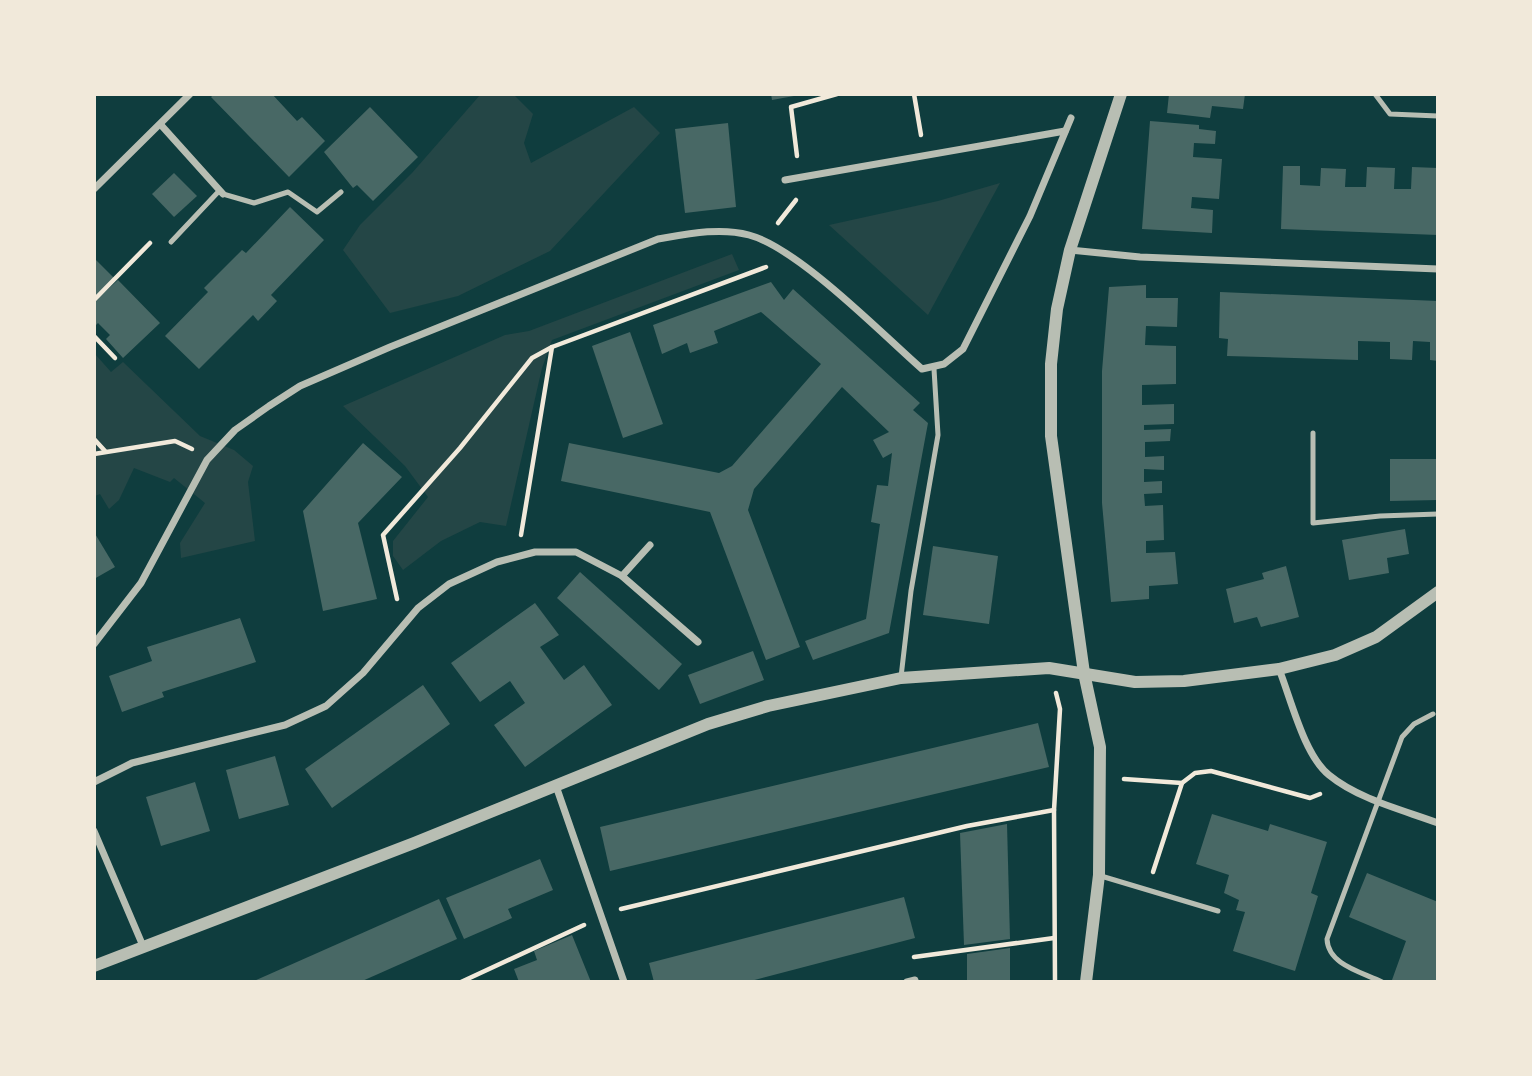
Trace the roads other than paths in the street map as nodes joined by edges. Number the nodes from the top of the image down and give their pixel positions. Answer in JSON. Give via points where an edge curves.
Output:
{"nodes":[{"id":1,"x":190,"y":94,"type":"edge"},
{"id":2,"x":1121,"y":94,"type":"edge"},
{"id":3,"x":1375,"y":94,"type":"edge"},
{"id":4,"x":1437,"y":116,"type":"edge"},
{"id":5,"x":1071,"y":118,"type":"dead end"},
{"id":6,"x":161,"y":125,"type":"junction"},
{"id":7,"x":1065,"y":131,"type":"junction"},
{"id":8,"x":785,"y":180,"type":"dead end"},
{"id":9,"x":94,"y":189,"type":"edge"},
{"id":10,"x":222,"y":192,"type":"junction"},
{"id":11,"x":341,"y":192,"type":"dead end"},
{"id":12,"x":171,"y":242,"type":"road end"},
{"id":13,"x":1070,"y":250,"type":"junction"},
{"id":14,"x":1437,"y":269,"type":"edge"},
{"id":15,"x":934,"y":369,"type":"junction"},
{"id":16,"x":1313,"y":433,"type":"dead end"},
{"id":17,"x":1437,"y":514,"type":"edge"},
{"id":18,"x":650,"y":545,"type":"dead end"},
{"id":19,"x":622,"y":576,"type":"junction"},
{"id":20,"x":1437,"y":592,"type":"edge"},
{"id":21,"x":698,"y":642,"type":"dead end"},
{"id":22,"x":94,"y":644,"type":"edge"},
{"id":23,"x":1279,"y":669,"type":"junction"},
{"id":24,"x":1084,"y":673,"type":"junction"},
{"id":25,"x":901,"y":678,"type":"junction"},
{"id":26,"x":1433,"y":714,"type":"dead end"},
{"id":27,"x":94,"y":782,"type":"edge"},
{"id":28,"x":556,"y":786,"type":"junction"},
{"id":29,"x":1378,"y":800,"type":"junction"},
{"id":30,"x":1437,"y":823,"type":"edge"},
{"id":31,"x":94,"y":831,"type":"edge"},
{"id":32,"x":1099,"y":875,"type":"junction"},
{"id":33,"x":1218,"y":911,"type":"dead end"},
{"id":34,"x":143,"y":946,"type":"junction"},
{"id":35,"x":94,"y":966,"type":"edge"},
{"id":36,"x":624,"y":982,"type":"edge"},
{"id":37,"x":1086,"y":982,"type":"edge"},
{"id":38,"x":1382,"y":982,"type":"edge"}],
"edges":[{"from":1,"to":6,"type":"street"},
{"from":2,"to":13,"type":"street"},
{"from":3,"to":4,"type":"lane","via":[[1390,114]]},
{"from":5,"to":7,"type":"street"},
{"from":6,"to":9,"type":"street"},
{"from":6,"to":10,"type":"street"},
{"from":7,"to":8,"type":"street"},
{"from":7,"to":15,"type":"street","via":[[1030,216],[963,349]]},
{"from":10,"to":11,"type":"lane","via":[[254,203],[288,192],[317,212]]},
{"from":10,"to":12,"type":"lane"},
{"from":13,"to":14,"type":"street"},
{"from":13,"to":24,"type":"street","via":[[1051,364],[1051,436]]},
{"from":15,"to":22,"type":"street","via":[[922,369],[841,296],[768,241],[747,234],[701,232],[658,239],[300,386],[235,430],[207,460],[141,583]]},
{"from":15,"to":25,"type":"lane","via":[[938,435]]},
{"from":16,"to":17,"type":"lane","via":[[1313,523]]},
{"from":18,"to":19,"type":"street"},
{"from":19,"to":21,"type":"street"},
{"from":19,"to":27,"type":"street","via":[[576,552],[559,550],[517,556],[470,572],[418,608],[363,673],[326,706],[285,725],[132,763]]},
{"from":20,"to":23,"type":"street","via":[[1376,637],[1335,655]]},
{"from":23,"to":24,"type":"street","via":[[1184,681]]},
{"from":23,"to":29,"type":"street","via":[[1317,761],[1328,775]]},
{"from":24,"to":25,"type":"street","via":[[1049,668]]},
{"from":24,"to":32,"type":"street","via":[[1100,747]]},
{"from":25,"to":28,"type":"street","via":[[720,720]]},
{"from":26,"to":29,"type":"lane","via":[[1402,737]]},
{"from":28,"to":34,"type":"street"},
{"from":28,"to":36,"type":"street"},
{"from":29,"to":30,"type":"street"},
{"from":29,"to":38,"type":"lane","via":[[1327,939],[1337,960]]},
{"from":31,"to":34,"type":"street"},
{"from":32,"to":33,"type":"lane"},
{"from":32,"to":37,"type":"street"},
{"from":34,"to":35,"type":"street"}]}
